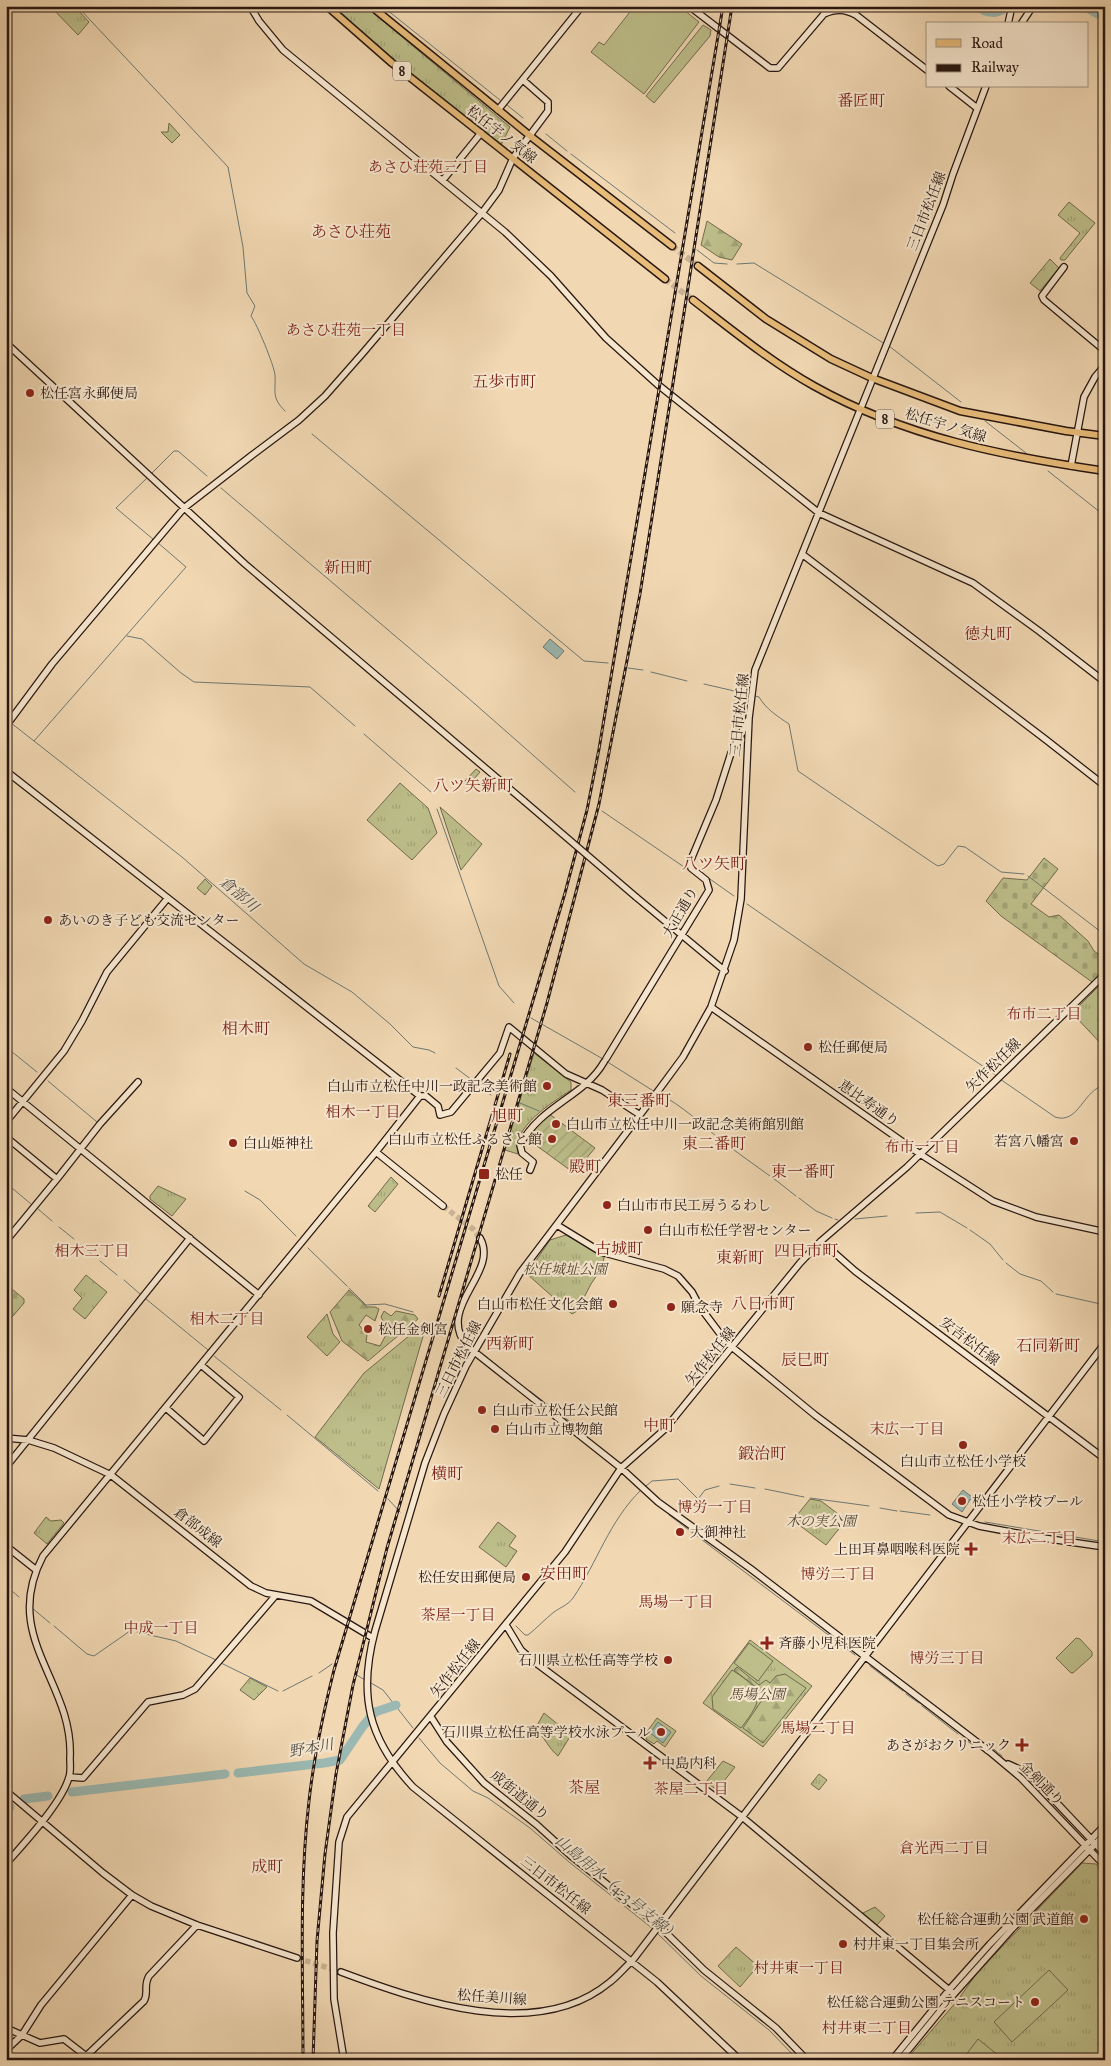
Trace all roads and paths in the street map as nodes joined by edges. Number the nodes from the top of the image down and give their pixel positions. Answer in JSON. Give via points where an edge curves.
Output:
{"nodes":[{"id":1,"x":250,"y":6,"type":"edge"},
{"id":2,"x":327,"y":6,"type":"edge"},
{"id":3,"x":371,"y":6,"type":"edge"},
{"id":4,"x":582,"y":6,"type":"edge"},
{"id":5,"x":690,"y":6,"type":"edge"},
{"id":6,"x":1012,"y":6,"type":"edge"},
{"id":7,"x":1034,"y":6,"type":"edge"},
{"id":8,"x":1008,"y":22,"type":"edge"},
{"id":9,"x":1022,"y":22,"type":"edge"},
{"id":10,"x":926,"y":69,"type":"edge"},
{"id":11,"x":523,"y":80,"type":"junction"},
{"id":12,"x":952,"y":88,"type":"edge"},
{"id":13,"x":985,"y":88,"type":"edge"},
{"id":14,"x":978,"y":108,"type":"junction"},
{"id":15,"x":498,"y":110,"type":"junction"},
{"id":16,"x":481,"y":133,"type":"junction"},
{"id":17,"x":529,"y":134,"type":"junction"},
{"id":18,"x":513,"y":158,"type":"junction"},
{"id":19,"x":442,"y":180,"type":"junction"},
{"id":20,"x":482,"y":213,"type":"junction"},
{"id":21,"x":672,"y":246,"type":"tunnel mouth"},
{"id":22,"x":698,"y":266,"type":"tunnel mouth"},
{"id":23,"x":1064,"y":267,"type":"dead end"},
{"id":24,"x":665,"y":279,"type":"tunnel mouth"},
{"id":25,"x":693,"y":300,"type":"tunnel mouth"},
{"id":26,"x":6,"y":344,"type":"edge"},
{"id":27,"x":1105,"y":351,"type":"edge"},
{"id":28,"x":1105,"y":365,"type":"edge"},
{"id":29,"x":872,"y":378,"type":"junction"},
{"id":30,"x":860,"y":408,"type":"junction"},
{"id":31,"x":1078,"y":432,"type":"junction"},
{"id":32,"x":1105,"y":436,"type":"edge"},
{"id":33,"x":1072,"y":466,"type":"junction"},
{"id":34,"x":1105,"y":471,"type":"edge"},
{"id":35,"x":184,"y":508,"type":"junction"},
{"id":36,"x":819,"y":513,"type":"junction"},
{"id":37,"x":802,"y":554,"type":"junction"},
{"id":38,"x":1105,"y":682,"type":"edge"},
{"id":39,"x":749,"y":718,"type":"junction"},
{"id":40,"x":8,"y":723,"type":"edge"},
{"id":41,"x":6,"y":772,"type":"edge"},
{"id":42,"x":1105,"y":786,"type":"edge"},
{"id":43,"x":167,"y":898,"type":"junction"},
{"id":44,"x":682,"y":935,"type":"junction"},
{"id":45,"x":725,"y":971,"type":"junction"},
{"id":46,"x":1105,"y":974,"type":"edge"},
{"id":47,"x":711,"y":1008,"type":"junction"},
{"id":48,"x":138,"y":1082,"type":"dead end"},
{"id":49,"x":586,"y":1083,"type":"junction"},
{"id":50,"x":6,"y":1088,"type":"edge"},
{"id":51,"x":420,"y":1096,"type":"junction"},
{"id":52,"x":23,"y":1102,"type":"junction"},
{"id":53,"x":640,"y":1115,"type":"junction"},
{"id":54,"x":6,"y":1122,"type":"edge"},
{"id":55,"x":6,"y":1137,"type":"edge"},
{"id":56,"x":81,"y":1149,"type":"junction"},
{"id":57,"x":376,"y":1152,"type":"junction"},
{"id":58,"x":920,"y":1154,"type":"junction"},
{"id":59,"x":530,"y":1170,"type":"dead end"},
{"id":60,"x":57,"y":1179,"type":"junction"},
{"id":61,"x":443,"y":1206,"type":"tunnel mouth"},
{"id":62,"x":557,"y":1225,"type":"junction"},
{"id":63,"x":1105,"y":1232,"type":"edge"},
{"id":64,"x":190,"y":1238,"type":"junction"},
{"id":65,"x":480,"y":1238,"type":"tunnel mouth"},
{"id":66,"x":6,"y":1241,"type":"edge"},
{"id":67,"x":821,"y":1241,"type":"junction"},
{"id":68,"x":259,"y":1295,"type":"junction"},
{"id":69,"x":1105,"y":1343,"type":"edge"},
{"id":70,"x":733,"y":1348,"type":"junction"},
{"id":71,"x":474,"y":1352,"type":"junction"},
{"id":72,"x":201,"y":1365,"type":"junction"},
{"id":73,"x":166,"y":1408,"type":"junction"},
{"id":74,"x":1048,"y":1416,"type":"junction"},
{"id":75,"x":6,"y":1438,"type":"edge"},
{"id":76,"x":28,"y":1440,"type":"junction"},
{"id":77,"x":1105,"y":1459,"type":"edge"},
{"id":78,"x":6,"y":1467,"type":"edge"},
{"id":79,"x":621,"y":1468,"type":"junction"},
{"id":80,"x":111,"y":1475,"type":"junction"},
{"id":81,"x":968,"y":1523,"type":"junction"},
{"id":82,"x":6,"y":1546,"type":"edge"},
{"id":83,"x":1105,"y":1547,"type":"edge"},
{"id":84,"x":35,"y":1569,"type":"junction"},
{"id":85,"x":276,"y":1595,"type":"junction"},
{"id":86,"x":506,"y":1625,"type":"junction"},
{"id":87,"x":373,"y":1638,"type":"junction"},
{"id":88,"x":865,"y":1657,"type":"junction"},
{"id":89,"x":431,"y":1717,"type":"junction"},
{"id":90,"x":1002,"y":1761,"type":"junction"},
{"id":91,"x":391,"y":1763,"type":"junction"},
{"id":92,"x":70,"y":1777,"type":"junction"},
{"id":93,"x":6,"y":1791,"type":"edge"},
{"id":94,"x":741,"y":1816,"type":"junction"},
{"id":95,"x":42,"y":1822,"type":"junction"},
{"id":96,"x":1105,"y":1825,"type":"edge"},
{"id":97,"x":1105,"y":1834,"type":"edge"},
{"id":98,"x":1093,"y":1841,"type":"junction"},
{"id":99,"x":1087,"y":1848,"type":"junction"},
{"id":100,"x":1105,"y":1854,"type":"edge"},
{"id":101,"x":6,"y":1864,"type":"edge"},
{"id":102,"x":1105,"y":1866,"type":"edge"},
{"id":103,"x":132,"y":1895,"type":"junction"},
{"id":104,"x":197,"y":1925,"type":"junction"},
{"id":105,"x":656,"y":1928,"type":"junction"},
{"id":106,"x":297,"y":1958,"type":"tunnel mouth"},
{"id":107,"x":632,"y":1961,"type":"junction"},
{"id":108,"x":341,"y":1972,"type":"tunnel mouth"},
{"id":109,"x":952,"y":1992,"type":"junction"},
{"id":110,"x":6,"y":2028,"type":"edge"},
{"id":111,"x":22,"y":2035,"type":"junction"},
{"id":112,"x":6,"y":2050,"type":"edge"},
{"id":113,"x":84,"y":2058,"type":"edge"},
{"id":114,"x":344,"y":2060,"type":"edge"},
{"id":115,"x":740,"y":2060,"type":"edge"},
{"id":116,"x":807,"y":2060,"type":"edge"},
{"id":117,"x":892,"y":2060,"type":"edge"},
{"id":118,"x":900,"y":2060,"type":"edge"}],
"edges":[{"from":1,"to":19,"type":"street","via":[[290,57]]},
{"from":2,"to":16,"type":"main road","name":"松任宇ノ気線","number":"8","via":[[392,63]]},
{"from":3,"to":15,"type":"main road","name":"松任宇ノ気線","number":"8"},
{"from":4,"to":11,"type":"street"},
{"from":5,"to":10,"type":"street","via":[[770,68],[778,68],[824,14],[846,10]]},
{"from":6,"to":8,"type":"street"},
{"from":7,"to":9,"type":"street"},
{"from":11,"to":15,"type":"street"},
{"from":11,"to":17,"type":"street","via":[[548,102],[548,111]]},
{"from":12,"to":14,"type":"street"},
{"from":13,"to":14,"type":"street","name":"三日市松任線"},
{"from":14,"to":29,"type":"street","name":"三日市松任線","via":[[943,205]]},
{"from":15,"to":17,"type":"main road","name":"松任宇ノ気線","number":"8"},
{"from":16,"to":18,"type":"main road","name":"松任宇ノ気線","number":"8"},
{"from":16,"to":19,"type":"street"},
{"from":17,"to":18,"type":"street"},
{"from":17,"to":21,"type":"main road","name":"松任宇ノ気線","number":"8"},
{"from":18,"to":20,"type":"street","via":[[500,190]]},
{"from":18,"to":24,"type":"main road","name":"松任宇ノ気線","number":"8"},
{"from":19,"to":20,"type":"street"},
{"from":20,"to":35,"type":"street","via":[[316,405]]},
{"from":20,"to":36,"type":"street","via":[[551,276],[606,338],[657,384]]},
{"from":22,"to":29,"type":"main road","name":"松任宇ノ気線","via":[[766,319],[831,359]]},
{"from":23,"to":27,"type":"street","via":[[1042,296]]},
{"from":25,"to":30,"type":"main road","name":"松任宇ノ気線","number":"8","via":[[755,348],[814,386]]},
{"from":26,"to":35,"type":"street"},
{"from":28,"to":31,"type":"street","via":[[1084,397]]},
{"from":29,"to":30,"type":"street","name":"三日市松任線"},
{"from":29,"to":31,"type":"main road","name":"松任宇ノ気線","via":[[960,411]]},
{"from":30,"to":33,"type":"main road","name":"松任宇ノ気線","number":"8","via":[[951,442]]},
{"from":30,"to":36,"type":"street","name":"三日市松任線"},
{"from":31,"to":32,"type":"main road","name":"松任宇ノ気線"},
{"from":31,"to":33,"type":"street"},
{"from":33,"to":34,"type":"main road","name":"松任宇ノ気線","number":"8"},
{"from":35,"to":40,"type":"street","via":[[52,664]]},
{"from":35,"to":44,"type":"street","bridge":true,"via":[[257,574]]},
{"from":36,"to":37,"type":"street","name":"三日市松任線"},
{"from":36,"to":38,"type":"street","via":[[974,584]]},
{"from":37,"to":39,"type":"street","name":"三日市松任線","via":[[755,670]]},
{"from":37,"to":42,"type":"street"},
{"from":39,"to":44,"type":"street","name":"大正通り","via":[[731,753],[716,800],[690,862],[691,868],[709,884],[709,890]]},
{"from":39,"to":45,"type":"street","name":"三日市松任線","via":[[741,899]]},
{"from":41,"to":43,"type":"street"},
{"from":43,"to":51,"type":"street"},
{"from":43,"to":52,"type":"street","via":[[107,972],[69,1043]]},
{"from":44,"to":45,"type":"street"},
{"from":44,"to":49,"type":"street","name":"大正通り","via":[[605,1061]]},
{"from":45,"to":47,"type":"street","name":"三日市松任線"},
{"from":46,"to":58,"type":"street","name":"矢作松任線"},
{"from":47,"to":53,"type":"street","name":"三日市松任線","via":[[697,1035]]},
{"from":47,"to":58,"type":"street","name":"恵比寿通り"},
{"from":48,"to":56,"type":"street"},
{"from":49,"to":51,"type":"street","via":[[566,1074],[509,1027],[500,1053],[451,1112],[440,1115],[438,1106],[426,1096]]},
{"from":49,"to":53,"type":"street"},
{"from":49,"to":59,"type":"street","name":"大正通り","via":[[536,1120],[522,1140],[520,1149],[532,1162]]},
{"from":50,"to":52,"type":"street"},
{"from":51,"to":57,"type":"street"},
{"from":52,"to":54,"type":"street"},
{"from":52,"to":56,"type":"street"},
{"from":53,"to":62,"type":"street","name":"三日市松任線"},
{"from":55,"to":60,"type":"street"},
{"from":56,"to":60,"type":"street"},
{"from":56,"to":64,"type":"street"},
{"from":57,"to":61,"type":"street"},
{"from":57,"to":68,"type":"street"},
{"from":58,"to":63,"type":"street","name":"恵比寿通り","via":[[998,1203],[1052,1222]]},
{"from":58,"to":67,"type":"street","name":"矢作松任線"},
{"from":60,"to":66,"type":"street"},
{"from":62,"to":70,"type":"street","via":[[601,1252],[664,1269],[678,1276],[714,1328]]},
{"from":62,"to":71,"type":"street","name":"三日市松任線","via":[[520,1274]]},
{"from":64,"to":68,"type":"street"},
{"from":64,"to":76,"type":"street"},
{"from":65,"to":71,"type":"street","via":[[484,1258],[458,1319],[462,1340]]},
{"from":67,"to":70,"type":"street","name":"矢作松任線"},
{"from":67,"to":74,"type":"street","name":"安吉松任線","via":[[855,1271]]},
{"from":68,"to":72,"type":"street"},
{"from":69,"to":74,"type":"street","name":"松任美川線"},
{"from":70,"to":79,"type":"street","name":"矢作松任線","via":[[665,1429]]},
{"from":70,"to":81,"type":"street","via":[[881,1466],[942,1510]]},
{"from":71,"to":79,"type":"street"},
{"from":71,"to":87,"type":"street","name":"三日市松任線","via":[[429,1453]]},
{"from":72,"to":73,"type":"street"},
{"from":72,"to":73,"type":"street","via":[[240,1398],[204,1441]]},
{"from":73,"to":80,"type":"street"},
{"from":74,"to":77,"type":"street","name":"安吉松任線"},
{"from":74,"to":81,"type":"street","name":"松任美川線"},
{"from":75,"to":76,"type":"street","name":"倉部成線"},
{"from":76,"to":78,"type":"street"},
{"from":76,"to":80,"type":"street","name":"倉部成線","via":[[74,1456]]},
{"from":79,"to":86,"type":"street","name":"矢作松任線","via":[[565,1552]]},
{"from":79,"to":88,"type":"street","via":[[658,1502]]},
{"from":80,"to":84,"type":"street"},
{"from":80,"to":85,"type":"street","name":"倉部成線","via":[[251,1586]]},
{"from":81,"to":83,"type":"street"},
{"from":81,"to":88,"type":"street","name":"松任美川線"},
{"from":82,"to":84,"type":"street"},
{"from":84,"to":92,"type":"street","via":[[26,1594],[26,1627],[67,1726],[71,1750]]},
{"from":85,"to":87,"type":"street","name":"倉部成線","via":[[311,1601]]},
{"from":85,"to":92,"type":"street","via":[[195,1689],[183,1695],[148,1702],[82,1778]]},
{"from":86,"to":89,"type":"street","name":"矢作松任線"},
{"from":86,"to":94,"type":"street","via":[[521,1650],[536,1664]]},
{"from":87,"to":91,"type":"street","name":"三日市松任線","via":[[367,1677],[372,1720],[381,1747]]},
{"from":88,"to":90,"type":"street"},
{"from":88,"to":94,"type":"street","name":"松任美川線"},
{"from":89,"to":91,"type":"street","name":"矢作松任線"},
{"from":89,"to":105,"type":"street","name":"成街道通り","via":[[447,1742],[484,1783],[537,1824]]},
{"from":90,"to":98,"type":"street","name":"金剣通り","via":[[1028,1773]]},
{"from":90,"to":99,"type":"street","name":"金剣通り"},
{"from":91,"to":107,"type":"street","name":"三日市松任線","via":[[413,1787]]},
{"from":91,"to":114,"type":"street","name":"矢作松任線","via":[[347,1817],[339,1842],[333,1933],[334,1999]]},
{"from":92,"to":95,"type":"street"},
{"from":93,"to":95,"type":"street"},
{"from":94,"to":105,"type":"street","name":"松任美川線"},
{"from":94,"to":109,"type":"street"},
{"from":95,"to":101,"type":"street"},
{"from":95,"to":103,"type":"street"},
{"from":96,"to":98,"type":"street"},
{"from":97,"to":98,"type":"street"},
{"from":98,"to":99,"type":"street"},
{"from":98,"to":100,"type":"street","name":"金剣通り"},
{"from":99,"to":102,"type":"street","name":"金剣通り"},
{"from":99,"to":109,"type":"street"},
{"from":103,"to":104,"type":"street"},
{"from":103,"to":111,"type":"street","via":[[41,2005]]},
{"from":104,"to":106,"type":"street"},
{"from":104,"to":113,"type":"street","via":[[149,1976],[145,1983],[144,2001]]},
{"from":105,"to":107,"type":"street","name":"松任美川線"},
{"from":105,"to":116,"type":"street","name":"成街道通り","via":[[776,2028]]},
{"from":107,"to":108,"type":"street","name":"松任美川線","via":[[610,1983],[592,1994],[575,2002],[531,2012],[479,2012],[442,2005],[402,1995]]},
{"from":107,"to":115,"type":"street","name":"三日市松任線"},
{"from":109,"to":117,"type":"street"},
{"from":109,"to":118,"type":"street"},
{"from":110,"to":111,"type":"street"},
{"from":111,"to":112,"type":"street"},
{"from":111,"to":113,"type":"street","via":[[40,2043],[64,2039]]}]}
